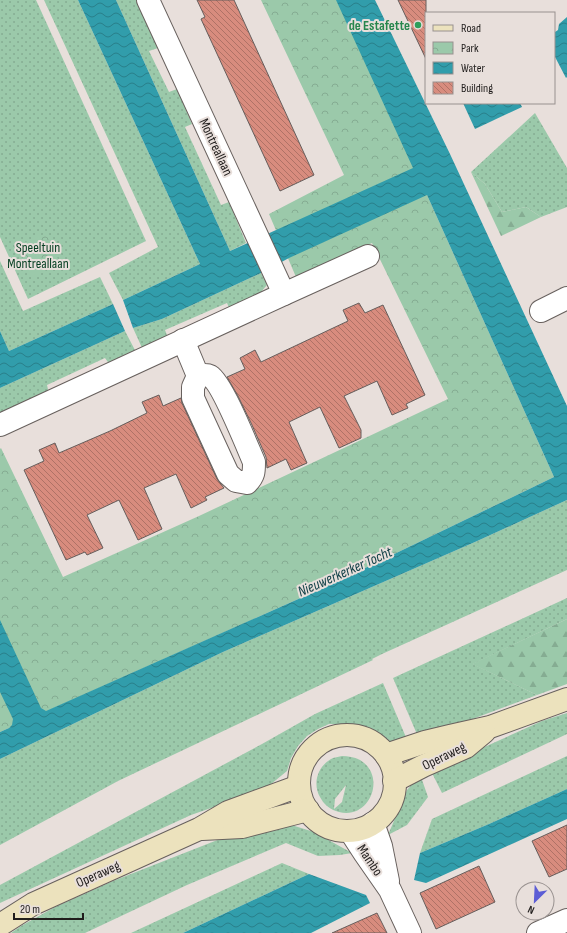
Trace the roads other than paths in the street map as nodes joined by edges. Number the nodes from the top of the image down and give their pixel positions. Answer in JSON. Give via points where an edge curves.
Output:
{"nodes":[{"id":1,"x":148,"y":0,"type":"edge"},
{"id":2,"x":368,"y":256,"type":"dead end"},
{"id":3,"x":284,"y":294,"type":"junction"},
{"id":4,"x":567,"y":298,"type":"edge"},
{"id":5,"x":541,"y":311,"type":"dead end"},
{"id":6,"x":183,"y":340,"type":"junction"},
{"id":7,"x":198,"y":376,"type":"dead end"},
{"id":8,"x":0,"y":425,"type":"edge"},
{"id":9,"x":567,"y":699,"type":"edge"},
{"id":10,"x":490,"y":727,"type":"junction"},
{"id":11,"x":386,"y":755,"type":"junction"},
{"id":12,"x":394,"y":781,"type":"junction"},
{"id":13,"x":299,"y":786,"type":"junction"},
{"id":14,"x":308,"y":810,"type":"junction"},
{"id":15,"x":373,"y":823,"type":"junction"},
{"id":16,"x":199,"y":829,"type":"junction"},
{"id":17,"x":350,"y":831,"type":"junction"},
{"id":18,"x":390,"y":890,"type":"junction"},
{"id":19,"x":567,"y":920,"type":"edge"},
{"id":20,"x":0,"y":925,"type":"edge"},
{"id":21,"x":410,"y":933,"type":"edge"},
{"id":22,"x":538,"y":933,"type":"edge"}],
"edges":[{"from":1,"to":3,"type":"street","name":"Montreallaan"},
{"from":2,"to":3,"type":"street"},
{"from":3,"to":6,"type":"street"},
{"from":4,"to":5,"type":"street"},
{"from":6,"to":7,"type":"street"},
{"from":6,"to":8,"type":"street"},
{"from":9,"to":10,"type":"main road","name":"Operaweg"},
{"from":10,"to":11,"type":"main road","name":"Operaweg","via":[[425,742]]},
{"from":10,"to":12,"type":"main road","name":"Operaweg","via":[[466,747]]},
{"from":11,"to":12,"type":"main road","via":[[392,767]]},
{"from":11,"to":13,"type":"main road","via":[[375,744],[361,738],[337,736],[311,751],[301,771]]},
{"from":12,"to":15,"type":"main road","via":[[394,793],[389,805],[383,815]]},
{"from":13,"to":14,"type":"main road"},
{"from":13,"to":16,"type":"main road","name":"Operaweg","via":[[228,812]]},
{"from":14,"to":16,"type":"main road","name":"Operaweg","via":[[242,827]]},
{"from":14,"to":17,"type":"main road","via":[[326,826]]},
{"from":15,"to":17,"type":"main road"},
{"from":15,"to":18,"type":"street","name":"Mambo","via":[[381,846]]},
{"from":16,"to":20,"type":"main road","name":"Operaweg","via":[[33,904]]},
{"from":17,"to":18,"type":"street","name":"Mambo"},
{"from":18,"to":21,"type":"street","name":"Mambo"},
{"from":19,"to":22,"type":"street"}]}
